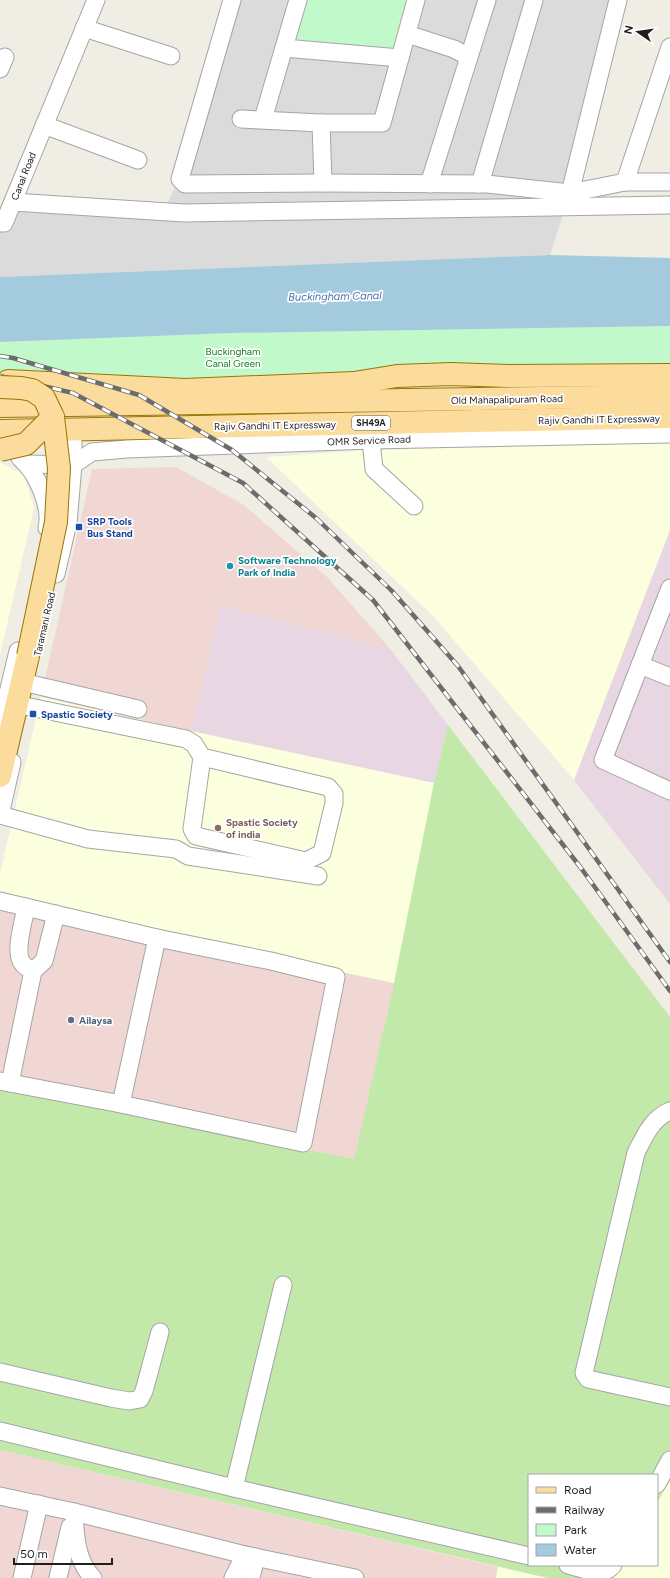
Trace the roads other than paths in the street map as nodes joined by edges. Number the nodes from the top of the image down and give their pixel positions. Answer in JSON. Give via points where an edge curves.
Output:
{"nodes":[{"id":1,"x":96,"y":0,"type":"edge"},
{"id":2,"x":232,"y":0,"type":"edge"},
{"id":3,"x":298,"y":0,"type":"edge"},
{"id":4,"x":416,"y":0,"type":"edge"},
{"id":5,"x":487,"y":0,"type":"edge"},
{"id":6,"x":534,"y":0,"type":"edge"},
{"id":7,"x":618,"y":0,"type":"edge"},
{"id":8,"x":84,"y":28,"type":"junction"},
{"id":9,"x":407,"y":34,"type":"junction"},
{"id":10,"x":284,"y":48,"type":"junction"},
{"id":11,"x":670,"y":48,"type":"edge"},
{"id":12,"x":171,"y":56,"type":"dead end"},
{"id":13,"x":469,"y":57,"type":"junction"},
{"id":14,"x":400,"y":58,"type":"junction"},
{"id":15,"x":241,"y":119,"type":"dead end"},
{"id":16,"x":263,"y":119,"type":"junction"},
{"id":17,"x":321,"y":123,"type":"junction"},
{"id":18,"x":44,"y":126,"type":"junction"},
{"id":19,"x":138,"y":160,"type":"dead end"},
{"id":20,"x":625,"y":182,"type":"junction"},
{"id":21,"x":670,"y":182,"type":"edge"},
{"id":22,"x":323,"y":183,"type":"junction"},
{"id":23,"x":428,"y":184,"type":"junction"},
{"id":24,"x":480,"y":184,"type":"junction"},
{"id":25,"x":570,"y":193,"type":"junction"},
{"id":26,"x":13,"y":202,"type":"junction"},
{"id":27,"x":670,"y":205,"type":"edge"},
{"id":28,"x":0,"y":223,"type":"edge"},
{"id":29,"x":670,"y":375,"type":"edge"},
{"id":30,"x":0,"y":381,"type":"edge"},
{"id":31,"x":354,"y":383,"type":"junction"},
{"id":32,"x":0,"y":388,"type":"edge"},
{"id":33,"x":670,"y":396,"type":"edge"},
{"id":34,"x":424,"y":400,"type":"junction"},
{"id":35,"x":380,"y":401,"type":"junction"},
{"id":36,"x":343,"y":402,"type":"junction"},
{"id":37,"x":0,"y":406,"type":"edge"},
{"id":38,"x":53,"y":417,"type":"junction"},
{"id":39,"x":670,"y":417,"type":"edge"},
{"id":40,"x":425,"y":422,"type":"junction"},
{"id":41,"x":73,"y":430,"type":"junction"},
{"id":42,"x":0,"y":431,"type":"edge"},
{"id":43,"x":376,"y":431,"type":"junction"},
{"id":44,"x":670,"y":434,"type":"edge"},
{"id":45,"x":0,"y":442,"type":"edge"},
{"id":46,"x":0,"y":450,"type":"edge"},
{"id":47,"x":26,"y":464,"type":"junction"},
{"id":48,"x":73,"y":465,"type":"junction"},
{"id":49,"x":414,"y":506,"type":"dead end"},
{"id":50,"x":668,"y":598,"type":"edge"},
{"id":51,"x":640,"y":665,"type":"junction"},
{"id":52,"x":670,"y":677,"type":"edge"},
{"id":53,"x":30,"y":684,"type":"junction"},
{"id":54,"x":26,"y":706,"type":"junction"},
{"id":55,"x":138,"y":709,"type":"dead end"},
{"id":56,"x":0,"y":727,"type":"edge"},
{"id":57,"x":202,"y":757,"type":"junction"},
{"id":58,"x":0,"y":776,"type":"edge"},
{"id":59,"x":670,"y":792,"type":"edge"},
{"id":60,"x":0,"y":815,"type":"edge"},
{"id":61,"x":318,"y":876,"type":"dead end"},
{"id":62,"x":0,"y":901,"type":"edge"},
{"id":63,"x":26,"y":908,"type":"junction"},
{"id":64,"x":56,"y":914,"type":"junction"},
{"id":65,"x":157,"y":938,"type":"junction"},
{"id":66,"x":33,"y":971,"type":"junction"},
{"id":67,"x":5,"y":1082,"type":"edge"},
{"id":68,"x":121,"y":1104,"type":"junction"},
{"id":69,"x":670,"y":1111,"type":"edge"},
{"id":70,"x":283,"y":1285,"type":"dead end"},
{"id":71,"x":160,"y":1332,"type":"dead end"},
{"id":72,"x":0,"y":1372,"type":"edge"},
{"id":73,"x":670,"y":1397,"type":"edge"},
{"id":74,"x":0,"y":1431,"type":"edge"},
{"id":75,"x":670,"y":1460,"type":"edge"},
{"id":76,"x":658,"y":1482,"type":"edge"},
{"id":77,"x":234,"y":1488,"type":"junction"},
{"id":78,"x":0,"y":1496,"type":"edge"},
{"id":79,"x":39,"y":1504,"type":"junction"},
{"id":80,"x":74,"y":1512,"type":"junction"},
{"id":81,"x":251,"y":1556,"type":"junction"},
{"id":82,"x":528,"y":1556,"type":"edge"},
{"id":83,"x":572,"y":1566,"type":"edge"},
{"id":84,"x":612,"y":1566,"type":"edge"},
{"id":85,"x":22,"y":1578,"type":"edge"},
{"id":86,"x":58,"y":1578,"type":"edge"},
{"id":87,"x":93,"y":1578,"type":"edge"},
{"id":88,"x":233,"y":1578,"type":"edge"},
{"id":89,"x":252,"y":1578,"type":"edge"},
{"id":90,"x":355,"y":1578,"type":"edge"}],
"edges":[{"from":1,"to":8,"type":"street","name":"Canal Road"},
{"from":2,"to":22,"type":"street","via":[[180,179],[185,184]]},
{"from":3,"to":10,"type":"street"},
{"from":4,"to":9,"type":"street"},
{"from":5,"to":13,"type":"street"},
{"from":6,"to":24,"type":"street"},
{"from":7,"to":25,"type":"street"},
{"from":8,"to":12,"type":"street"},
{"from":8,"to":18,"type":"street","name":"Canal Road"},
{"from":9,"to":13,"type":"street","via":[[454,49]]},
{"from":9,"to":14,"type":"street"},
{"from":10,"to":14,"type":"street"},
{"from":10,"to":16,"type":"street"},
{"from":11,"to":20,"type":"street"},
{"from":13,"to":23,"type":"street"},
{"from":14,"to":17,"type":"street","via":[[382,123]]},
{"from":15,"to":16,"type":"street"},
{"from":16,"to":17,"type":"street"},
{"from":17,"to":22,"type":"street"},
{"from":18,"to":19,"type":"street"},
{"from":18,"to":26,"type":"street","name":"Canal Road"},
{"from":20,"to":21,"type":"street"},
{"from":20,"to":25,"type":"street"},
{"from":22,"to":23,"type":"street"},
{"from":23,"to":24,"type":"street"},
{"from":24,"to":25,"type":"street"},
{"from":26,"to":27,"type":"street","via":[[184,213]]},
{"from":26,"to":28,"type":"street","name":"Canal Road","via":[[4,223]]},
{"from":29,"to":31,"type":"main road","via":[[451,374],[397,376]]},
{"from":30,"to":31,"type":"main road","via":[[185,390]]},
{"from":31,"to":36,"type":"main road"},
{"from":32,"to":38,"type":"main road","bridge":true,"via":[[32,390],[44,398]]},
{"from":33,"to":34,"type":"main road","name":"Old Mahapalipuram Road","number":"SH49A"},
{"from":34,"to":35,"type":"main road","name":"Old Mahapalipuram Road","number":"SH49A"},
{"from":34,"to":40,"type":"main road"},
{"from":35,"to":36,"type":"main road","name":"Old Mahapalipuram Road","number":"SH49A"},
{"from":35,"to":43,"type":"main road"},
{"from":36,"to":37,"type":"main road","name":"Old Mahapalipuram Road"},
{"from":38,"to":46,"type":"main road","bridge":true,"via":[[26,444]]},
{"from":38,"to":58,"type":"main road","bridge":true,"via":[[59,468],[56,522]]},
{"from":39,"to":40,"type":"main road","name":"Rajiv Gandhi IT Expressway","number":"SH49A"},
{"from":40,"to":43,"type":"main road","name":"Rajiv Gandhi IT Expressway","number":"SH49A"},
{"from":41,"to":42,"type":"main road","name":"Rajiv Gandhi IT Expressway"},
{"from":41,"to":43,"type":"main road","name":"Rajiv Gandhi IT Expressway","number":"SH49A"},
{"from":41,"to":48,"type":"street","name":"Taramani Road"},
{"from":43,"to":44,"type":"street","name":"OMR Service Road"},
{"from":43,"to":48,"type":"street","name":"OMR Service Road","via":[[92,452]]},
{"from":43,"to":49,"type":"street","via":[[374,470]]},
{"from":45,"to":47,"type":"street"},
{"from":47,"to":48,"type":"street"},
{"from":47,"to":56,"type":"street","name":"Taramani Road","via":[[39,483],[49,518]]},
{"from":48,"to":53,"type":"street","name":"Taramani Road","via":[[68,523]]},
{"from":50,"to":51,"type":"street"},
{"from":51,"to":52,"type":"street"},
{"from":51,"to":59,"type":"street","via":[[602,760]]},
{"from":53,"to":54,"type":"street","name":"Taramani Road"},
{"from":53,"to":55,"type":"street"},
{"from":54,"to":57,"type":"street","via":[[186,739],[194,744]]},
{"from":54,"to":60,"type":"street","name":"Taramani Road"},
{"from":57,"to":57,"type":"street","via":[[192,829],[196,836],[306,861],[322,853],[334,803],[334,794],[328,787]]},
{"from":60,"to":61,"type":"street","via":[[88,840],[176,849],[188,856]]},
{"from":62,"to":63,"type":"street"},
{"from":63,"to":64,"type":"street"},
{"from":63,"to":66,"type":"street","via":[[18,946],[19,957],[23,964]]},
{"from":64,"to":65,"type":"street"},
{"from":64,"to":66,"type":"street","via":[[44,961]]},
{"from":65,"to":68,"type":"street"},
{"from":65,"to":68,"type":"street","via":[[336,977],[303,1143]]},
{"from":66,"to":67,"type":"street"},
{"from":67,"to":68,"type":"street"},
{"from":69,"to":73,"type":"street","via":[[653,1124],[636,1153],[584,1364],[584,1373],[588,1379]]},
{"from":70,"to":77,"type":"street"},
{"from":71,"to":72,"type":"street","via":[[140,1399],[129,1401],[111,1398]]},
{"from":74,"to":77,"type":"street"},
{"from":75,"to":76,"type":"street"},
{"from":77,"to":82,"type":"street"},
{"from":78,"to":79,"type":"street"},
{"from":79,"to":80,"type":"street"},
{"from":79,"to":85,"type":"street"},
{"from":80,"to":81,"type":"street"},
{"from":80,"to":86,"type":"street"},
{"from":80,"to":87,"type":"street","via":[[76,1544]]},
{"from":81,"to":88,"type":"street"},
{"from":81,"to":89,"type":"street"},
{"from":81,"to":90,"type":"street"},
{"from":83,"to":84,"type":"street","via":[[595,1571],[606,1570]]}]}
